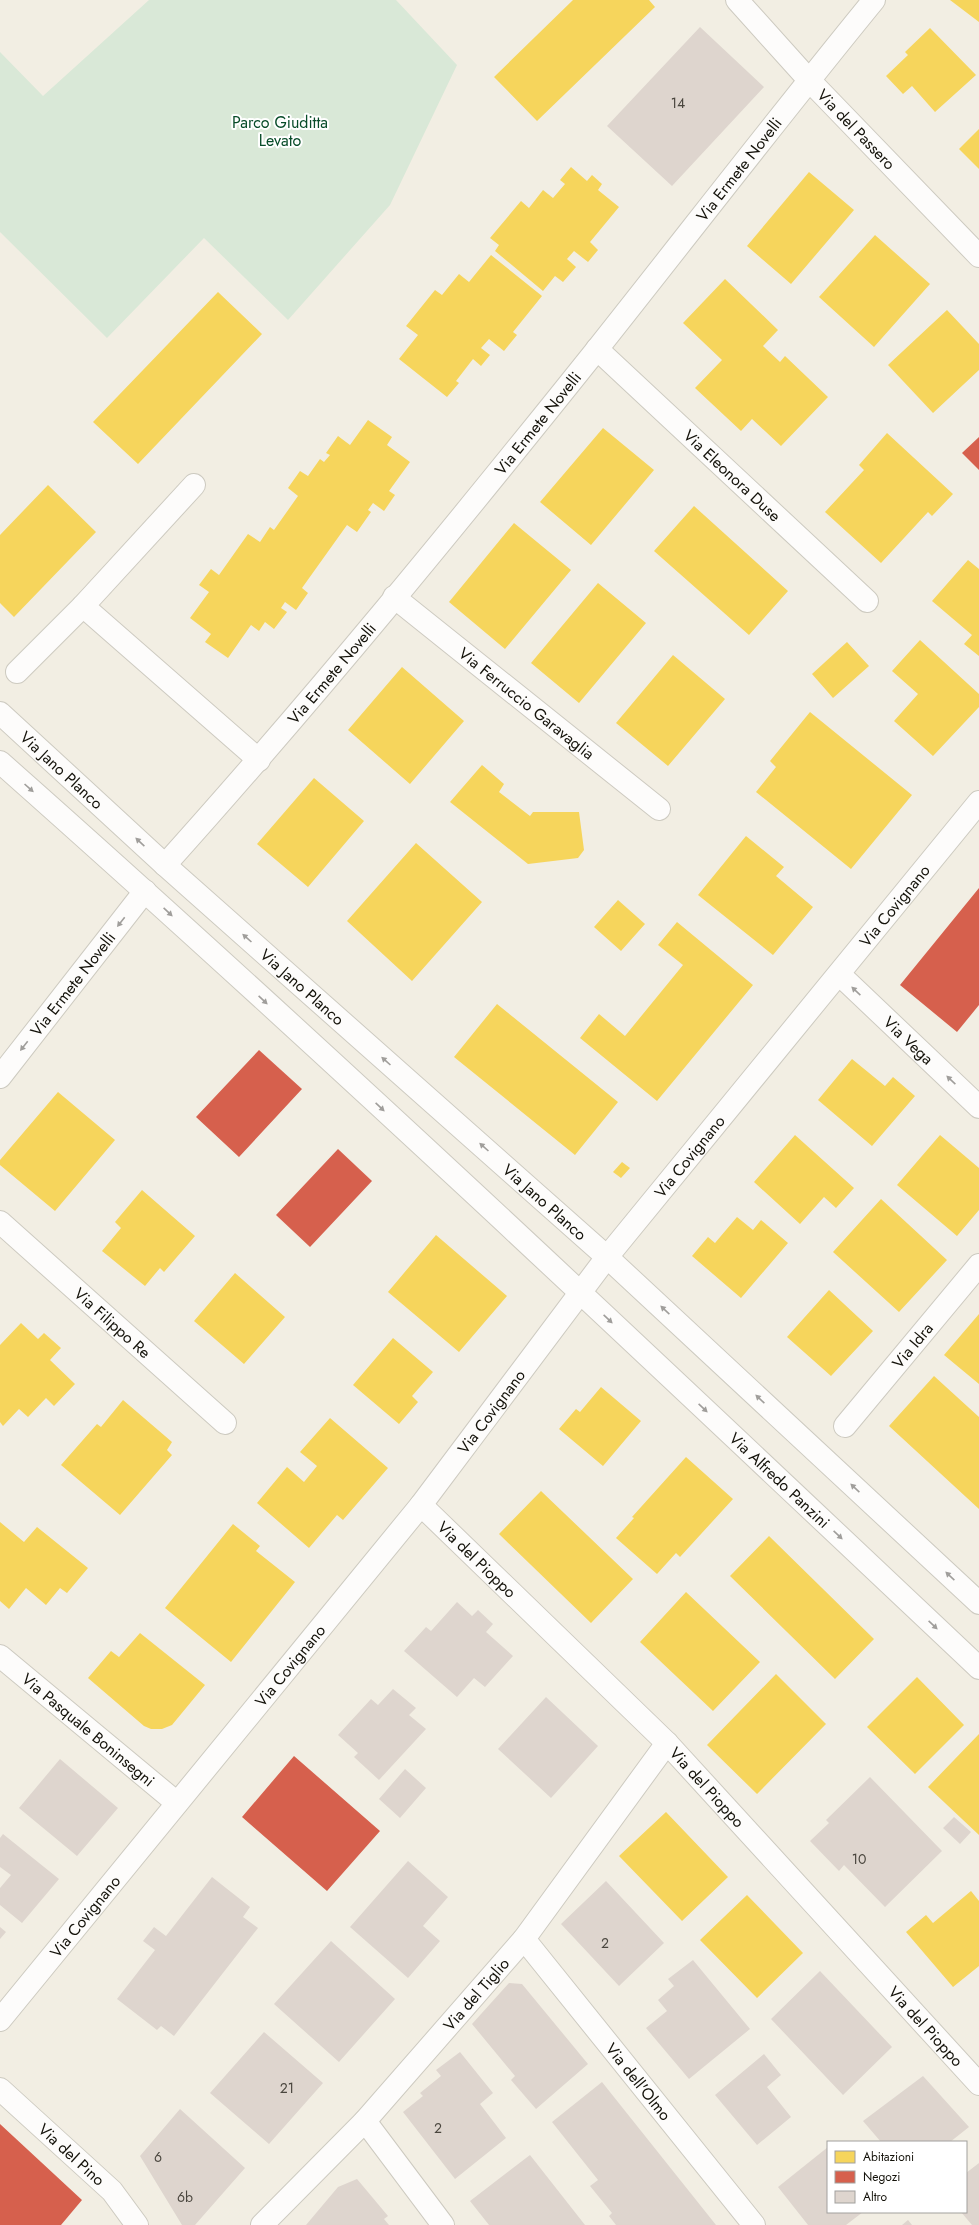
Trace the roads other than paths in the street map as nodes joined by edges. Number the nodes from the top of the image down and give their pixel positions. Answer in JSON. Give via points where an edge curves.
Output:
{"nodes":[{"id":1,"x":737,"y":0,"type":"edge"},
{"id":2,"x":874,"y":0,"type":"edge"},
{"id":3,"x":809,"y":80,"type":"junction"},
{"id":4,"x":979,"y":256,"type":"edge"},
{"id":5,"x":597,"y":349,"type":"junction"},
{"id":6,"x":194,"y":485,"type":"dead end"},
{"id":7,"x":394,"y":597,"type":"junction"},
{"id":8,"x":867,"y":601,"type":"dead end"},
{"id":9,"x":83,"y":606,"type":"junction"},
{"id":10,"x":17,"y":672,"type":"dead end"},
{"id":11,"x":0,"y":713,"type":"edge"},
{"id":12,"x":259,"y":760,"type":"junction"},
{"id":13,"x":0,"y":762,"type":"edge"},
{"id":14,"x":659,"y":809,"type":"dead end"},
{"id":15,"x":975,"y":815,"type":"edge"},
{"id":16,"x":165,"y":865,"type":"junction"},
{"id":17,"x":145,"y":891,"type":"junction"},
{"id":18,"x":839,"y":974,"type":"junction"},
{"id":19,"x":0,"y":1077,"type":"edge"},
{"id":20,"x":979,"y":1107,"type":"edge"},
{"id":21,"x":0,"y":1222,"type":"edge"},
{"id":22,"x":607,"y":1257,"type":"junction"},
{"id":23,"x":979,"y":1265,"type":"edge"},
{"id":24,"x":580,"y":1292,"type":"junction"},
{"id":25,"x":225,"y":1423,"type":"dead end"},
{"id":26,"x":845,"y":1426,"type":"dead end"},
{"id":27,"x":421,"y":1505,"type":"junction"},
{"id":28,"x":979,"y":1603,"type":"edge"},
{"id":29,"x":0,"y":1656,"type":"edge"},
{"id":30,"x":979,"y":1668,"type":"edge"},
{"id":31,"x":667,"y":1743,"type":"junction"},
{"id":32,"x":177,"y":1803,"type":"junction"},
{"id":33,"x":524,"y":1939,"type":"junction"},
{"id":34,"x":0,"y":2020,"type":"edge"},
{"id":35,"x":979,"y":2084,"type":"edge"},
{"id":36,"x":0,"y":2089,"type":"edge"},
{"id":37,"x":365,"y":2121,"type":"junction"},
{"id":38,"x":137,"y":2225,"type":"edge"},
{"id":39,"x":262,"y":2225,"type":"edge"},
{"id":40,"x":443,"y":2225,"type":"edge"},
{"id":41,"x":754,"y":2225,"type":"edge"}],
"edges":[{"from":1,"to":3,"type":"street","name":"Via del Passero"},
{"from":2,"to":3,"type":"street","name":"Via Ermete Novelli"},
{"from":3,"to":4,"type":"street","name":"Via del Passero"},
{"from":3,"to":5,"type":"street","name":"Via Ermete Novelli"},
{"from":5,"to":7,"type":"street","name":"Via Ermete Novelli"},
{"from":5,"to":8,"type":"street","name":"Via Eleonora Duse"},
{"from":6,"to":9,"type":"street"},
{"from":7,"to":12,"type":"street","name":"Via Ermete Novelli"},
{"from":7,"to":14,"type":"street","name":"Via Ferruccio Garavaglia"},
{"from":9,"to":10,"type":"street"},
{"from":9,"to":12,"type":"street"},
{"from":16,"to":11,"type":"street","name":"Via Jano Planco","one_way":true},
{"from":12,"to":16,"type":"street","name":"Via Ermete Novelli"},
{"from":13,"to":17,"type":"street","name":"Via Jano Planco","one_way":true},
{"from":15,"to":18,"type":"street","name":"Via Covignano"},
{"from":22,"to":16,"type":"street","name":"Via Jano Planco","one_way":true},
{"from":17,"to":19,"type":"street","name":"Via Ermete Novelli","one_way":true},
{"from":17,"to":24,"type":"street","name":"Via Jano Planco","one_way":true},
{"from":20,"to":18,"type":"street","name":"Via Vega","one_way":true},
{"from":18,"to":22,"type":"street","name":"Via Covignano"},
{"from":21,"to":25,"type":"street","name":"Via Filippo Re"},
{"from":22,"to":24,"type":"street","name":"Via Covignano"},
{"from":28,"to":22,"type":"street","one_way":true},
{"from":23,"to":26,"type":"street","name":"Via Idra"},
{"from":24,"to":27,"type":"street","name":"Via Covignano"},
{"from":24,"to":30,"type":"street","name":"Via Alfredo Panzini","one_way":true},
{"from":27,"to":31,"type":"street","name":"Via del Pioppo"},
{"from":27,"to":32,"type":"street","name":"Via Covignano"},
{"from":29,"to":32,"type":"street","name":"Via Pasquale Boninsegni"},
{"from":31,"to":33,"type":"street","name":"Via del Tiglio"},
{"from":31,"to":35,"type":"street","name":"Via del Pioppo"},
{"from":32,"to":34,"type":"street","name":"Via Covignano"},
{"from":33,"to":37,"type":"street","name":"Via del Tiglio"},
{"from":33,"to":41,"type":"street","name":"Via dell'Olmo"},
{"from":36,"to":38,"type":"street","name":"Via del Pino","via":[[112,2191]]},
{"from":37,"to":39,"type":"street","name":"Via del Tiglio"},
{"from":37,"to":40,"type":"street"}]}
